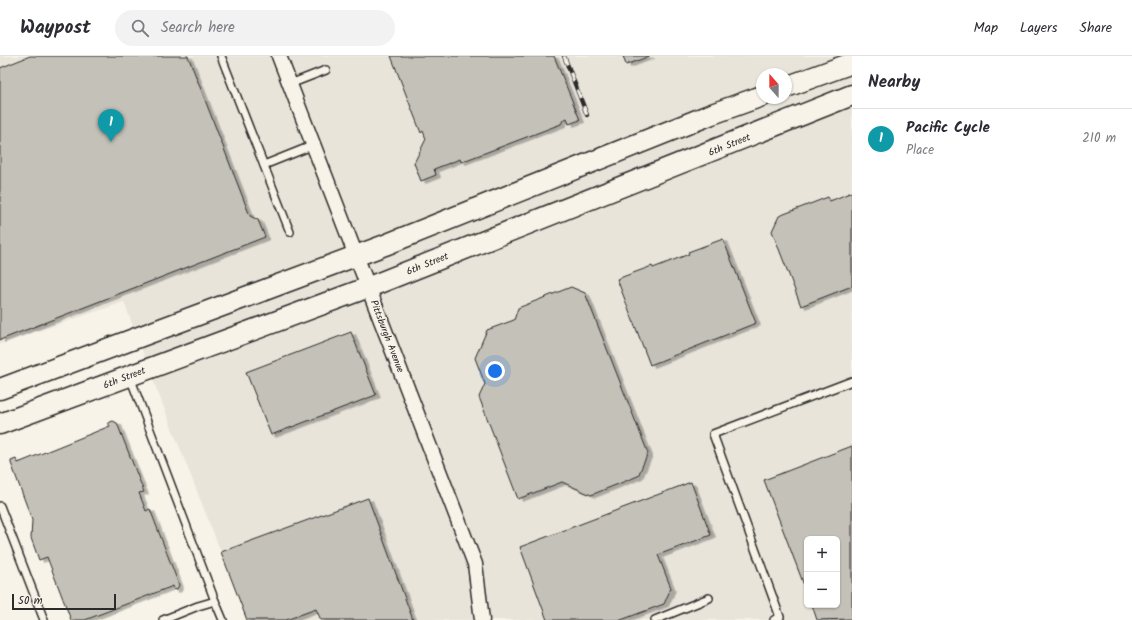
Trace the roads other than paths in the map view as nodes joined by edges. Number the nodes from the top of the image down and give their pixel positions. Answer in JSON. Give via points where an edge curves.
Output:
{"nodes":[{"id":1,"x":221,"y":56,"type":"edge"},
{"id":2,"x":279,"y":56,"type":"edge"},
{"id":3,"x":852,"y":63,"type":"edge"},
{"id":4,"x":326,"y":70,"type":"dead end"},
{"id":5,"x":290,"y":84,"type":"junction"},
{"id":6,"x":792,"y":85,"type":"edge"},
{"id":7,"x":852,"y":95,"type":"edge"},
{"id":8,"x":756,"y":98,"type":"edge"},
{"id":9,"x":314,"y":145,"type":"junction"},
{"id":10,"x":264,"y":165,"type":"junction"},
{"id":11,"x":290,"y":232,"type":"dead end"},
{"id":12,"x":357,"y":256,"type":"junction"},
{"id":13,"x":369,"y":287,"type":"junction"},
{"id":14,"x":129,"y":376,"type":"junction"},
{"id":15,"x":852,"y":381,"type":"edge"},
{"id":16,"x":0,"y":389,"type":"edge"},
{"id":17,"x":0,"y":424,"type":"edge"},
{"id":18,"x":0,"y":506,"type":"edge"},
{"id":19,"x":709,"y":598,"type":"dead end"},
{"id":20,"x":216,"y":601,"type":"junction"},
{"id":21,"x":44,"y":620,"type":"edge"},
{"id":22,"x":163,"y":620,"type":"edge"},
{"id":23,"x":222,"y":620,"type":"edge"},
{"id":24,"x":482,"y":620,"type":"edge"},
{"id":25,"x":655,"y":620,"type":"edge"},
{"id":26,"x":774,"y":620,"type":"edge"}],
"edges":[{"from":1,"to":10,"type":"lane"},
{"from":2,"to":5,"type":"street","name":"Pittsburgh Avenue"},
{"from":3,"to":6,"type":"main road"},
{"from":4,"to":5,"type":"lane"},
{"from":5,"to":9,"type":"street","name":"Pittsburgh Avenue"},
{"from":7,"to":13,"type":"main road","name":"6th Street"},
{"from":8,"to":12,"type":"main road"},
{"from":9,"to":10,"type":"lane"},
{"from":9,"to":12,"type":"street","name":"Pittsburgh Avenue"},
{"from":10,"to":11,"type":"lane"},
{"from":12,"to":13,"type":"street","name":"Pittsburgh Avenue"},
{"from":12,"to":16,"type":"main road"},
{"from":13,"to":14,"type":"main road","name":"6th Street"},
{"from":13,"to":24,"type":"street","name":"Pittsburgh Avenue","via":[[475,564]]},
{"from":14,"to":17,"type":"main road","name":"6th Street"},
{"from":14,"to":20,"type":"lane"},
{"from":15,"to":26,"type":"lane","via":[[713,434],[780,617]]},
{"from":18,"to":21,"type":"lane"},
{"from":19,"to":25,"type":"lane"},
{"from":20,"to":22,"type":"lane"},
{"from":20,"to":23,"type":"lane"}]}
